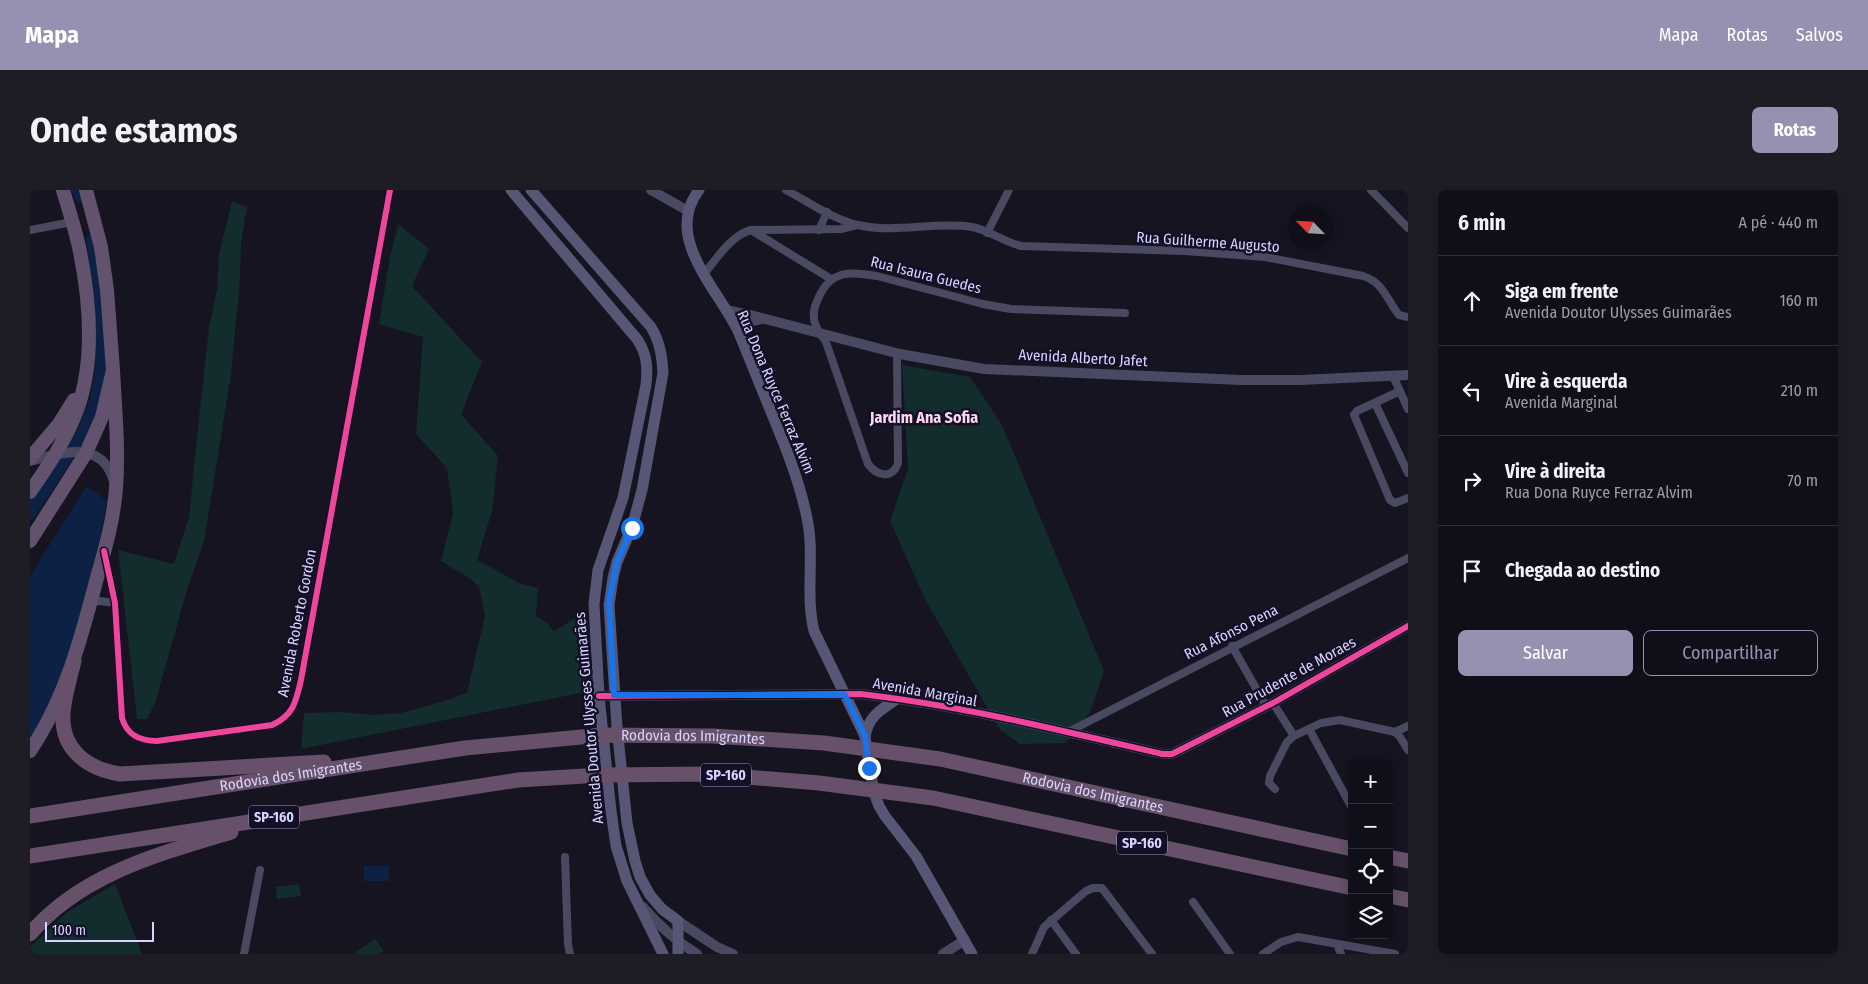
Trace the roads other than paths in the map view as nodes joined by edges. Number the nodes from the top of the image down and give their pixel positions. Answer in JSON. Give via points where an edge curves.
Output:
{"nodes":[{"id":1,"x":63,"y":190,"type":"edge"},
{"id":2,"x":86,"y":190,"type":"edge"},
{"id":3,"x":390,"y":190,"type":"edge"},
{"id":4,"x":511,"y":190,"type":"edge"},
{"id":5,"x":531,"y":190,"type":"edge"},
{"id":6,"x":651,"y":190,"type":"edge"},
{"id":7,"x":699,"y":190,"type":"edge"},
{"id":8,"x":786,"y":190,"type":"edge"},
{"id":9,"x":1009,"y":190,"type":"edge"},
{"id":10,"x":1371,"y":190,"type":"edge"},
{"id":11,"x":688,"y":211,"type":"junction"},
{"id":12,"x":827,"y":212,"type":"junction"},
{"id":13,"x":72,"y":222,"type":"junction"},
{"id":14,"x":857,"y":225,"type":"junction"},
{"id":15,"x":1408,"y":228,"type":"edge"},
{"id":16,"x":30,"y":230,"type":"edge"},
{"id":17,"x":751,"y":230,"type":"junction"},
{"id":18,"x":819,"y":230,"type":"junction"},
{"id":19,"x":987,"y":233,"type":"junction"},
{"id":20,"x":571,"y":260,"type":"junction"},
{"id":21,"x":703,"y":275,"type":"junction"},
{"id":22,"x":831,"y":279,"type":"junction"},
{"id":23,"x":619,"y":288,"type":"junction"},
{"id":24,"x":726,"y":310,"type":"junction"},
{"id":25,"x":1125,"y":313,"type":"dead end"},
{"id":26,"x":1408,"y":317,"type":"edge"},
{"id":27,"x":762,"y":319,"type":"junction"},
{"id":28,"x":738,"y":331,"type":"junction"},
{"id":29,"x":821,"y":333,"type":"junction"},
{"id":30,"x":897,"y":354,"type":"junction"},
{"id":31,"x":113,"y":370,"type":"junction"},
{"id":32,"x":1408,"y":375,"type":"edge"},
{"id":33,"x":1393,"y":376,"type":"junction"},
{"id":34,"x":85,"y":380,"type":"junction"},
{"id":35,"x":1400,"y":391,"type":"junction"},
{"id":36,"x":1375,"y":403,"type":"junction"},
{"id":37,"x":1408,"y":409,"type":"edge"},
{"id":38,"x":84,"y":452,"type":"junction"},
{"id":39,"x":58,"y":454,"type":"junction"},
{"id":40,"x":30,"y":459,"type":"edge"},
{"id":41,"x":1408,"y":473,"type":"edge"},
{"id":42,"x":116,"y":488,"type":"junction"},
{"id":43,"x":30,"y":492,"type":"edge"},
{"id":44,"x":623,"y":498,"type":"junction"},
{"id":45,"x":1408,"y":498,"type":"edge"},
{"id":46,"x":30,"y":541,"type":"edge"},
{"id":47,"x":623,"y":548,"type":"junction"},
{"id":48,"x":104,"y":551,"type":"junction"},
{"id":49,"x":602,"y":557,"type":"junction"},
{"id":50,"x":1408,"y":558,"type":"edge"},
{"id":51,"x":91,"y":602,"type":"junction"},
{"id":52,"x":115,"y":603,"type":"junction"},
{"id":53,"x":609,"y":606,"type":"junction"},
{"id":54,"x":1408,"y":626,"type":"edge"},
{"id":55,"x":1232,"y":646,"type":"junction"},
{"id":56,"x":74,"y":661,"type":"junction"},
{"id":57,"x":614,"y":695,"type":"junction"},
{"id":58,"x":845,"y":695,"type":"junction"},
{"id":59,"x":599,"y":696,"type":"junction"},
{"id":60,"x":898,"y":698,"type":"junction"},
{"id":61,"x":1270,"y":705,"type":"junction"},
{"id":62,"x":1408,"y":726,"type":"edge"},
{"id":63,"x":1309,"y":729,"type":"junction"},
{"id":64,"x":1068,"y":732,"type":"junction"},
{"id":65,"x":1395,"y":732,"type":"junction"},
{"id":66,"x":865,"y":736,"type":"junction"},
{"id":67,"x":1294,"y":736,"type":"junction"},
{"id":68,"x":1181,"y":749,"type":"joint"},
{"id":69,"x":1408,"y":750,"type":"edge"},
{"id":70,"x":30,"y":751,"type":"edge"},
{"id":71,"x":415,"y":756,"type":"junction"},
{"id":72,"x":1275,"y":789,"type":"dead end"},
{"id":73,"x":1350,"y":804,"type":"edge"},
{"id":74,"x":30,"y":816,"type":"edge"},
{"id":75,"x":280,"y":816,"type":"junction"},
{"id":76,"x":1348,"y":848,"type":"edge"},
{"id":77,"x":30,"y":856,"type":"edge"},
{"id":78,"x":565,"y":857,"type":"dead end"},
{"id":79,"x":1393,"y":858,"type":"edge"},
{"id":80,"x":1408,"y":861,"type":"edge"},
{"id":81,"x":260,"y":870,"type":"dead end"},
{"id":82,"x":1348,"y":887,"type":"edge"},
{"id":83,"x":1393,"y":897,"type":"edge"},
{"id":84,"x":1408,"y":900,"type":"edge"},
{"id":85,"x":1192,"y":902,"type":"dead end"},
{"id":86,"x":640,"y":903,"type":"junction"},
{"id":87,"x":1051,"y":920,"type":"junction"},
{"id":88,"x":678,"y":921,"type":"junction"},
{"id":89,"x":30,"y":934,"type":"edge"},
{"id":90,"x":965,"y":940,"type":"junction"},
{"id":91,"x":678,"y":942,"type":"junction"},
{"id":92,"x":1336,"y":944,"type":"junction"},
{"id":93,"x":971,"y":953,"type":"edge"},
{"id":94,"x":244,"y":954,"type":"edge"},
{"id":95,"x":570,"y":954,"type":"edge"},
{"id":96,"x":663,"y":954,"type":"edge"},
{"id":97,"x":678,"y":954,"type":"edge"},
{"id":98,"x":697,"y":954,"type":"edge"},
{"id":99,"x":733,"y":954,"type":"edge"},
{"id":100,"x":943,"y":954,"type":"edge"},
{"id":101,"x":1032,"y":954,"type":"edge"},
{"id":102,"x":1076,"y":954,"type":"edge"},
{"id":103,"x":1152,"y":954,"type":"edge"},
{"id":104,"x":1230,"y":954,"type":"edge"},
{"id":105,"x":1263,"y":954,"type":"edge"},
{"id":106,"x":1342,"y":954,"type":"edge"},
{"id":107,"x":1394,"y":954,"type":"edge"}],
"edges":[{"from":1,"to":13,"type":"highway"},
{"from":2,"to":31,"type":"highway","via":[[101,247]]},
{"from":3,"to":52,"type":"street","name":"Avenida Roberto Gordon","via":[[300,680],[287,717],[272,725],[157,741],[131,734],[122,718]]},
{"from":4,"to":20,"type":"main road","name":"Avenida Doutor Ulysses Guimarães"},
{"from":5,"to":23,"type":"main road","name":"Avenida Doutor Ulysses Guimarães","via":[[577,245]]},
{"from":6,"to":11,"type":"street"},
{"from":7,"to":11,"type":"main road"},
{"from":8,"to":12,"type":"street"},
{"from":9,"to":19,"type":"street"},
{"from":10,"to":15,"type":"street"},
{"from":11,"to":21,"type":"main road","name":"Rua Dona Ruyce Ferraz Alvim","via":[[691,246]]},
{"from":12,"to":14,"type":"street"},
{"from":12,"to":18,"type":"street"},
{"from":13,"to":16,"type":"street"},
{"from":13,"to":34,"type":"highway","via":[[86,286],[88,352]]},
{"from":14,"to":18,"type":"street"},
{"from":14,"to":19,"type":"street","name":"Rua Guilherme Augusto","via":[[969,227]]},
{"from":17,"to":18,"type":"street"},
{"from":17,"to":21,"type":"street","via":[[735,238]]},
{"from":17,"to":22,"type":"street"},
{"from":19,"to":26,"type":"street","name":"Rua Guilherme Augusto","via":[[1021,246],[1265,258],[1363,276],[1378,283],[1399,315]]},
{"from":20,"to":23,"type":"main road","via":[[582,261],[601,279]]},
{"from":20,"to":44,"type":"main road","name":"Avenida Doutor Ulysses Guimarães","via":[[637,339],[647,360],[646,385]]},
{"from":21,"to":24,"type":"main road","name":"Rua Dona Ruyce Ferraz Alvim"},
{"from":22,"to":25,"type":"street","name":"Rua Isaura Guedes","via":[[841,274],[860,273],[1011,309]]},
{"from":22,"to":29,"type":"street","via":[[815,306],[816,326]]},
{"from":23,"to":47,"type":"main road","name":"Avenida Doutor Ulysses Guimarães","via":[[656,334],[664,373],[642,490]]},
{"from":24,"to":27,"type":"street","name":"Avenida Alberto Jafet"},
{"from":24,"to":28,"type":"main road","name":"Rua Dona Ruyce Ferraz Alvim"},
{"from":27,"to":28,"type":"street","via":[[749,322]]},
{"from":27,"to":29,"type":"street","name":"Avenida Alberto Jafet"},
{"from":28,"to":58,"type":"main road","name":"Rua Dona Ruyce Ferraz Alvim","via":[[795,471],[808,519],[810,616]]},
{"from":29,"to":30,"type":"street","name":"Avenida Alberto Jafet"},
{"from":29,"to":30,"type":"street","via":[[868,464],[876,473],[894,470],[898,462]]},
{"from":30,"to":33,"type":"street","name":"Avenida Alberto Jafet","via":[[984,369],[1241,380]]},
{"from":31,"to":38,"type":"highway","via":[[102,417]]},
{"from":31,"to":42,"type":"highway"},
{"from":32,"to":33,"type":"street","name":"Avenida Alberto Jafet"},
{"from":33,"to":35,"type":"street"},
{"from":34,"to":39,"type":"highway","via":[[77,412]]},
{"from":34,"to":40,"type":"highway","via":[[59,424]]},
{"from":35,"to":36,"type":"street"},
{"from":35,"to":37,"type":"street"},
{"from":36,"to":41,"type":"street"},
{"from":36,"to":45,"type":"street","via":[[1357,411],[1354,418],[1390,500],[1395,503]]},
{"from":38,"to":39,"type":"street"},
{"from":38,"to":42,"type":"street","via":[[101,460]]},
{"from":38,"to":46,"type":"highway"},
{"from":39,"to":40,"type":"street"},
{"from":39,"to":43,"type":"highway"},
{"from":42,"to":48,"type":"highway"},
{"from":44,"to":47,"type":"main road","via":[[623,518],[612,544],[615,548]]},
{"from":44,"to":49,"type":"main road","name":"Avenida Doutor Ulysses Guimarães"},
{"from":47,"to":53,"type":"main road","name":"Avenida Doutor Ulysses Guimarães","via":[[613,578]]},
{"from":48,"to":51,"type":"highway"},
{"from":48,"to":52,"type":"street","name":"Avenida Roberto Gordon"},
{"from":49,"to":53,"type":"main road","via":[[609,556],[613,560],[607,596]]},
{"from":49,"to":59,"type":"main road","name":"Avenida Doutor Ulysses Guimarães","via":[[594,604]]},
{"from":50,"to":55,"type":"street","name":"Rua Afonso Pena"},
{"from":51,"to":52,"type":"street"},
{"from":51,"to":56,"type":"highway"},
{"from":53,"to":57,"type":"main road","name":"Avenida Doutor Ulysses Guimarães"},
{"from":54,"to":61,"type":"street","name":"Rua Prudente de Moraes"},
{"from":55,"to":61,"type":"street"},
{"from":55,"to":64,"type":"street","name":"Rua Afonso Pena"},
{"from":56,"to":70,"type":"highway","via":[[52,712]]},
{"from":56,"to":71,"type":"highway","via":[[63,714],[66,737],[82,760],[106,772],[120,774]]},
{"from":57,"to":58,"type":"street","name":"Avenida Marginal"},
{"from":57,"to":59,"type":"street","name":"Avenida Marginal"},
{"from":57,"to":88,"type":"main road","name":"Avenida Doutor Ulysses Guimarães","via":[[627,823],[635,862],[650,895]]},
{"from":58,"to":60,"type":"street","name":"Avenida Marginal"},
{"from":58,"to":66,"type":"main road","name":"Rua Dona Ruyce Ferraz Alvim"},
{"from":59,"to":86,"type":"main road","name":"Avenida Doutor Ulysses Guimarães","via":[[616,846],[627,880]]},
{"from":60,"to":64,"type":"street","name":"Avenida Marginal"},
{"from":60,"to":66,"type":"main road","via":[[872,716]]},
{"from":61,"to":67,"type":"street"},
{"from":61,"to":68,"type":"street","name":"Rua Prudente de Moraes"},
{"from":62,"to":65,"type":"street"},
{"from":63,"to":65,"type":"street","via":[[1330,720],[1340,720]]},
{"from":63,"to":67,"type":"street"},
{"from":63,"to":73,"type":"street"},
{"from":64,"to":68,"type":"street","name":"Avenida Marginal","via":[[1162,754],[1172,754]]},
{"from":65,"to":69,"type":"street"},
{"from":66,"to":90,"type":"main road","name":"Rua Dona Ruyce Ferraz Alvim","via":[[879,806],[916,856]]},
{"from":67,"to":72,"type":"street","via":[[1287,742],[1270,776],[1270,783]]},
{"from":71,"to":74,"type":"highway","name":"Rodovia dos Imigrantes","number":"SP-160"},
{"from":71,"to":76,"type":"highway","name":"Rodovia dos Imigrantes","number":"SP-160","via":[[602,735],[713,736],[824,743],[940,759]]},
{"from":75,"to":77,"type":"highway","number":"SP-160"},
{"from":75,"to":82,"type":"highway","number":"SP-160","via":[[518,780],[710,774],[819,783],[933,798]]},
{"from":75,"to":89,"type":"highway","via":[[121,868],[69,898]]},
{"from":78,"to":95,"type":"street"},
{"from":79,"to":80,"type":"highway"},
{"from":81,"to":94,"type":"street"},
{"from":83,"to":84,"type":"highway"},
{"from":85,"to":104,"type":"street"},
{"from":86,"to":91,"type":"street","name":"Avenida Doutor Ulysses Guimarães"},
{"from":86,"to":96,"type":"main road","name":"Avenida Doutor Ulysses Guimarães"},
{"from":87,"to":101,"type":"street","via":[[1044,927]]},
{"from":87,"to":102,"type":"street"},
{"from":87,"to":103,"type":"street","via":[[1086,891],[1102,888]]},
{"from":88,"to":91,"type":"main road"},
{"from":88,"to":99,"type":"street"},
{"from":90,"to":93,"type":"main road","name":"Rua Dona Ruyce Ferraz Alvim"},
{"from":90,"to":100,"type":"street"},
{"from":91,"to":97,"type":"main road"},
{"from":91,"to":98,"type":"street","name":"Avenida Doutor Ulysses Guimarães"},
{"from":92,"to":105,"type":"street","via":[[1298,936]]},
{"from":92,"to":106,"type":"street"},
{"from":92,"to":107,"type":"street"}]}
